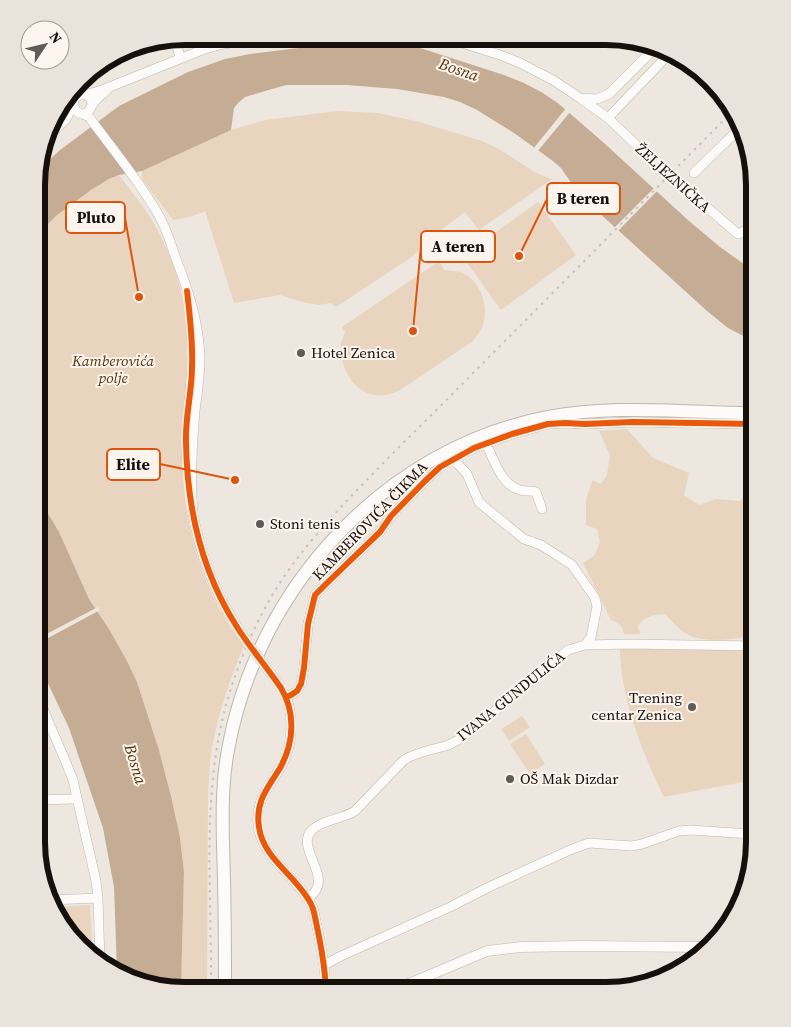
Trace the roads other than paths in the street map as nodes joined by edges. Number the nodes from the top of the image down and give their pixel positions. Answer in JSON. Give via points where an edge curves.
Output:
{"nodes":[{"id":1,"x":177,"y":45,"type":"edge"},
{"id":2,"x":220,"y":45,"type":"edge"},
{"id":3,"x":477,"y":45,"type":"edge"},
{"id":4,"x":650,"y":53,"type":"edge"},
{"id":5,"x":180,"y":58,"type":"junction"},
{"id":6,"x":664,"y":59,"type":"edge"},
{"id":7,"x":111,"y":86,"type":"junction"},
{"id":8,"x":80,"y":93,"type":"edge"},
{"id":9,"x":609,"y":94,"type":"junction"},
{"id":10,"x":580,"y":98,"type":"junction"},
{"id":11,"x":72,"y":103,"type":"edge"},
{"id":12,"x":70,"y":106,"type":"edge"},
{"id":13,"x":88,"y":113,"type":"junction"},
{"id":14,"x":605,"y":116,"type":"junction"},
{"id":15,"x":57,"y":129,"type":"edge"},
{"id":16,"x":57,"y":130,"type":"edge"},
{"id":17,"x":735,"y":133,"type":"edge"},
{"id":18,"x":694,"y":173,"type":"dead end"},
{"id":19,"x":746,"y":229,"type":"edge"},
{"id":20,"x":746,"y":413,"type":"edge"},
{"id":21,"x":746,"y":424,"type":"edge"},
{"id":22,"x":486,"y":444,"type":"junction"},
{"id":23,"x":454,"y":460,"type":"junction"},
{"id":24,"x":542,"y":509,"type":"dead end"},
{"id":25,"x":586,"y":645,"type":"junction"},
{"id":26,"x":746,"y":646,"type":"edge"},
{"id":27,"x":286,"y":697,"type":"junction"},
{"id":28,"x":45,"y":714,"type":"edge"},
{"id":29,"x":77,"y":798,"type":"junction"},
{"id":30,"x":45,"y":800,"type":"edge"},
{"id":31,"x":746,"y":834,"type":"edge"},
{"id":32,"x":98,"y":898,"type":"junction"},
{"id":33,"x":307,"y":898,"type":"junction"},
{"id":34,"x":57,"y":900,"type":"edge"},
{"id":35,"x":699,"y":946,"type":"edge"},
{"id":36,"x":100,"y":953,"type":"edge"},
{"id":37,"x":324,"y":966,"type":"junction"},
{"id":38,"x":225,"y":982,"type":"edge"},
{"id":39,"x":326,"y":982,"type":"edge"},
{"id":40,"x":413,"y":982,"type":"edge"}],
"edges":[{"from":1,"to":5,"type":"street"},
{"from":2,"to":5,"type":"street"},
{"from":3,"to":10,"type":"street","name":"ŽELJEZNIČKA","via":[[528,67]]},
{"from":4,"to":9,"type":"street"},
{"from":5,"to":7,"type":"street"},
{"from":6,"to":14,"type":"street"},
{"from":7,"to":8,"type":"street"},
{"from":7,"to":13,"type":"street"},
{"from":8,"to":13,"type":"street","via":[[90,98]]},
{"from":9,"to":10,"type":"street","via":[[597,99]]},
{"from":9,"to":14,"type":"street","via":[[601,107]]},
{"from":10,"to":14,"type":"street","name":"ŽELJEZNIČKA"},
{"from":11,"to":13,"type":"street","via":[[75,110]]},
{"from":12,"to":15,"type":"street","via":[[66,119]]},
{"from":13,"to":16,"type":"street"},
{"from":13,"to":27,"type":"street","bridge":true,"via":[[152,204],[167,231],[198,335],[199,377],[191,496],[200,547],[236,626]]},
{"from":14,"to":19,"type":"street","name":"ŽELJEZNIČKA","via":[[735,232],[738,234]]},
{"from":17,"to":18,"type":"street"},
{"from":20,"to":38,"type":"highway","via":[[591,412],[548,417],[488,434],[433,460],[391,488],[318,556],[288,596],[263,641],[234,722],[224,786],[222,830]]},
{"from":21,"to":22,"type":"street","name":"KAMBEROVIĆA ČIKMA","via":[[557,422]]},
{"from":22,"to":23,"type":"street","name":"KAMBEROVIĆA ČIKMA"},
{"from":22,"to":24,"type":"street","via":[[508,483],[521,490],[534,490]]},
{"from":23,"to":25,"type":"street","via":[[467,474],[479,502],[486,509],[524,539],[541,545],[572,565],[595,598],[597,607]]},
{"from":23,"to":27,"type":"street","name":"KAMBEROVIĆA ČIKMA","via":[[440,467],[425,481],[380,532],[315,595],[301,684],[297,691]]},
{"from":25,"to":26,"type":"street","name":"IVANA GUNDULIĆA"},
{"from":25,"to":33,"type":"street","name":"IVANA GUNDULIĆA","via":[[561,655],[455,742],[409,756],[355,811],[311,831],[308,846],[318,883],[316,891]]},
{"from":27,"to":33,"type":"street","via":[[292,719],[289,746],[261,799],[258,826],[269,852]]},
{"from":28,"to":29,"type":"street","via":[[60,746]]},
{"from":29,"to":30,"type":"street"},
{"from":29,"to":32,"type":"street"},
{"from":31,"to":37,"type":"street","via":[[690,830],[637,845],[589,843]]},
{"from":32,"to":34,"type":"street"},
{"from":32,"to":36,"type":"street"},
{"from":33,"to":37,"type":"street","via":[[312,905]]},
{"from":35,"to":40,"type":"main road","via":[[502,949],[487,951]]},
{"from":37,"to":39,"type":"street"}]}
